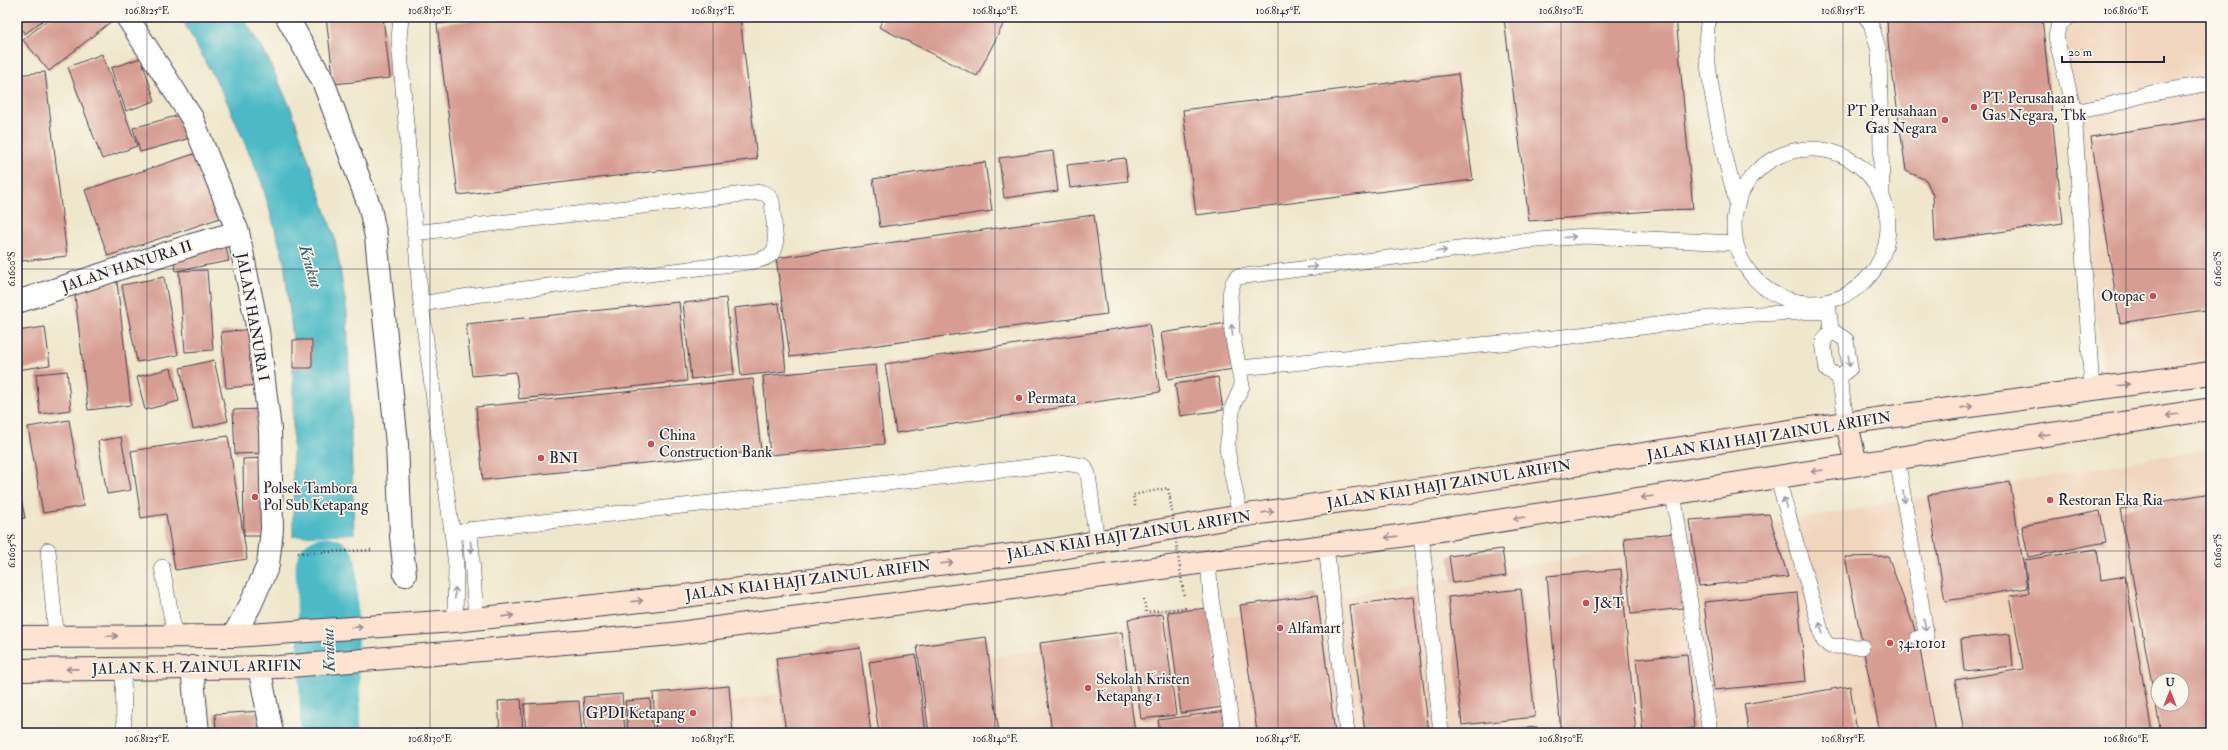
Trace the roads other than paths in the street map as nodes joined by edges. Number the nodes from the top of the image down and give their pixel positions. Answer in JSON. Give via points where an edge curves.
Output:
{"nodes":[{"id":1,"x":127,"y":17,"type":"edge"},
{"id":2,"x":287,"y":17,"type":"edge"},
{"id":3,"x":400,"y":17,"type":"edge"},
{"id":4,"x":1711,"y":17,"type":"edge"},
{"id":5,"x":1866,"y":17,"type":"edge"},
{"id":6,"x":2069,"y":17,"type":"edge"},
{"id":7,"x":2211,"y":83,"type":"edge"},
{"id":8,"x":2074,"y":112,"type":"junction"},
{"id":9,"x":1882,"y":198,"type":"junction"},
{"id":10,"x":1737,"y":203,"type":"junction"},
{"id":11,"x":238,"y":232,"type":"junction"},
{"id":12,"x":414,"y":233,"type":"junction"},
{"id":13,"x":1736,"y":243,"type":"junction"},
{"id":14,"x":17,"y":302,"type":"edge"},
{"id":15,"x":421,"y":304,"type":"junction"},
{"id":16,"x":1828,"y":306,"type":"junction"},
{"id":17,"x":1831,"y":330,"type":"junction"},
{"id":18,"x":1240,"y":368,"type":"junction"},
{"id":19,"x":2211,"y":373,"type":"edge"},
{"id":20,"x":1839,"y":377,"type":"junction"},
{"id":21,"x":2092,"y":390,"type":"junction"},
{"id":22,"x":2211,"y":409,"type":"edge"},
{"id":23,"x":1847,"y":424,"type":"junction"},
{"id":24,"x":1897,"y":458,"type":"junction"},
{"id":25,"x":1856,"y":464,"type":"junction"},
{"id":26,"x":1777,"y":476,"type":"junction"},
{"id":27,"x":1673,"y":493,"type":"junction"},
{"id":28,"x":1240,"y":516,"type":"junction"},
{"id":29,"x":470,"y":529,"type":"junction"},
{"id":30,"x":452,"y":532,"type":"junction"},
{"id":31,"x":1421,"y":533,"type":"junction"},
{"id":32,"x":1097,"y":543,"type":"junction"},
{"id":33,"x":1326,"y":546,"type":"junction"},
{"id":34,"x":48,"y":550,"type":"dead end"},
{"id":35,"x":1208,"y":562,"type":"junction"},
{"id":36,"x":162,"y":567,"type":"dead end"},
{"id":37,"x":405,"y":575,"type":"dead end"},
{"id":38,"x":465,"y":620,"type":"junction"},
{"id":39,"x":56,"y":636,"type":"junction"},
{"id":40,"x":175,"y":636,"type":"junction"},
{"id":41,"x":233,"y":636,"type":"junction"},
{"id":42,"x":17,"y":637,"type":"edge"},
{"id":43,"x":1918,"y":638,"type":"dead end"},
{"id":44,"x":1862,"y":647,"type":"dead end"},
{"id":45,"x":192,"y":667,"type":"junction"},
{"id":46,"x":269,"y":667,"type":"junction"},
{"id":47,"x":123,"y":668,"type":"junction"},
{"id":48,"x":17,"y":670,"type":"edge"},
{"id":49,"x":124,"y":725,"type":"dead end"},
{"id":50,"x":198,"y":733,"type":"edge"},
{"id":51,"x":272,"y":733,"type":"edge"},
{"id":52,"x":1233,"y":733,"type":"edge"},
{"id":53,"x":1347,"y":733,"type":"edge"},
{"id":54,"x":1441,"y":733,"type":"edge"},
{"id":55,"x":1710,"y":733,"type":"edge"}],
"edges":[{"from":1,"to":11,"type":"street","name":"JALAN HANURA I","via":[[192,118]]},
{"from":2,"to":37,"type":"street","via":[[323,81],[370,208],[376,237],[397,444]]},
{"from":3,"to":12,"type":"lane","via":[[399,38]]},
{"from":4,"to":10,"type":"lane","via":[[1707,32],[1707,66]]},
{"from":5,"to":9,"type":"lane","via":[[1871,24],[1879,51]]},
{"from":6,"to":8,"type":"lane","via":[[2059,24],[2056,37]]},
{"from":7,"to":8,"type":"lane","via":[[2147,94]]},
{"from":8,"to":21,"type":"lane"},
{"from":9,"to":10,"type":"lane","via":[[1868,174],[1852,162],[1834,153],[1814,149],[1775,158],[1746,185]]},
{"from":9,"to":16,"type":"lane","via":[[1888,229],[1885,249],[1876,267],[1863,283]]},
{"from":10,"to":13,"type":"lane","via":[[1734,223]]},
{"from":11,"to":14,"type":"street","name":"JALAN HANURA II"},
{"from":11,"to":41,"type":"street","name":"JALAN HANURA I","via":[[258,331],[270,430],[272,529],[268,565]]},
{"from":12,"to":15,"type":"lane"},
{"from":12,"to":15,"type":"lane","via":[[761,192],[768,195],[772,201],[775,250],[769,257],[756,261],[483,294]]},
{"from":13,"to":16,"type":"lane","via":[[1742,262],[1754,278],[1774,294],[1788,300]]},
{"from":18,"to":13,"type":"lane","one_way":true,"via":[[1232,333],[1230,294],[1233,283],[1241,276],[1585,236]]},
{"from":15,"to":30,"type":"lane"},
{"from":16,"to":17,"type":"lane"},
{"from":16,"to":18,"type":"lane","via":[[1734,315],[1564,337]]},
{"from":17,"to":20,"type":"lane","via":[[1823,342],[1826,370]]},
{"from":17,"to":20,"type":"lane","one_way":true,"via":[[1846,340],[1850,368]]},
{"from":18,"to":28,"type":"lane","via":[[1242,386],[1233,406],[1227,449]]},
{"from":21,"to":19,"type":"main road","name":"JALAN KIAI HAJI ZAINUL ARIFIN","one_way":true},
{"from":20,"to":23,"type":"lane"},
{"from":23,"to":21,"type":"main road","name":"JALAN KIAI HAJI ZAINUL ARIFIN","one_way":true},
{"from":22,"to":24,"type":"main road","one_way":true},
{"from":23,"to":25,"type":"main road"},
{"from":28,"to":23,"type":"main road","name":"JALAN KIAI HAJI ZAINUL ARIFIN","one_way":true},
{"from":24,"to":25,"type":"main road"},
{"from":24,"to":43,"type":"lane","one_way":true,"via":[[1926,633],[1926,636]]},
{"from":25,"to":26,"type":"main road","one_way":true},
{"from":26,"to":27,"type":"main road"},
{"from":44,"to":26,"type":"lane","one_way":true,"via":[[1830,646],[1824,641]]},
{"from":27,"to":31,"type":"main road","one_way":true},
{"from":27,"to":55,"type":"lane"},
{"from":28,"to":32,"type":"main road","name":"JALAN KIAI HAJI ZAINUL ARIFIN"},
{"from":29,"to":30,"type":"lane"},
{"from":29,"to":32,"type":"lane","via":[[1065,463],[1084,466],[1088,474]]},
{"from":29,"to":38,"type":"lane","one_way":true},
{"from":38,"to":30,"type":"lane","one_way":true},
{"from":31,"to":33,"type":"main road","one_way":true},
{"from":31,"to":54,"type":"lane"},
{"from":38,"to":32,"type":"main road","name":"JALAN KIAI HAJI ZAINUL ARIFIN","one_way":true,"via":[[683,596]]},
{"from":33,"to":35,"type":"main road"},
{"from":33,"to":53,"type":"lane"},
{"from":34,"to":39,"type":"lane"},
{"from":35,"to":46,"type":"main road","name":"JALAN K. H. ZAINUL ARIFIN","via":[[672,634]]},
{"from":35,"to":52,"type":"lane","via":[[1211,598]]},
{"from":36,"to":40,"type":"lane"},
{"from":41,"to":38,"type":"main road","name":"JALAN KIAI HAJI ZAINUL ARIFIN","one_way":true},
{"from":39,"to":40,"type":"main road","name":"JALAN KIAI HAJI ZAINUL ARIFIN","one_way":true},
{"from":39,"to":42,"type":"main road","name":"JALAN KIAI HAJI ZAINUL ARIFIN"},
{"from":40,"to":41,"type":"main road","name":"JALAN KIAI HAJI ZAINUL ARIFIN"},
{"from":45,"to":46,"type":"main road","name":"JALAN K. H. ZAINUL ARIFIN"},
{"from":45,"to":47,"type":"main road","name":"JALAN K. H. ZAINUL ARIFIN"},
{"from":45,"to":50,"type":"street"},
{"from":46,"to":51,"type":"street"},
{"from":47,"to":48,"type":"main road","name":"JALAN K. H. ZAINUL ARIFIN","one_way":true},
{"from":47,"to":49,"type":"lane"}]}
